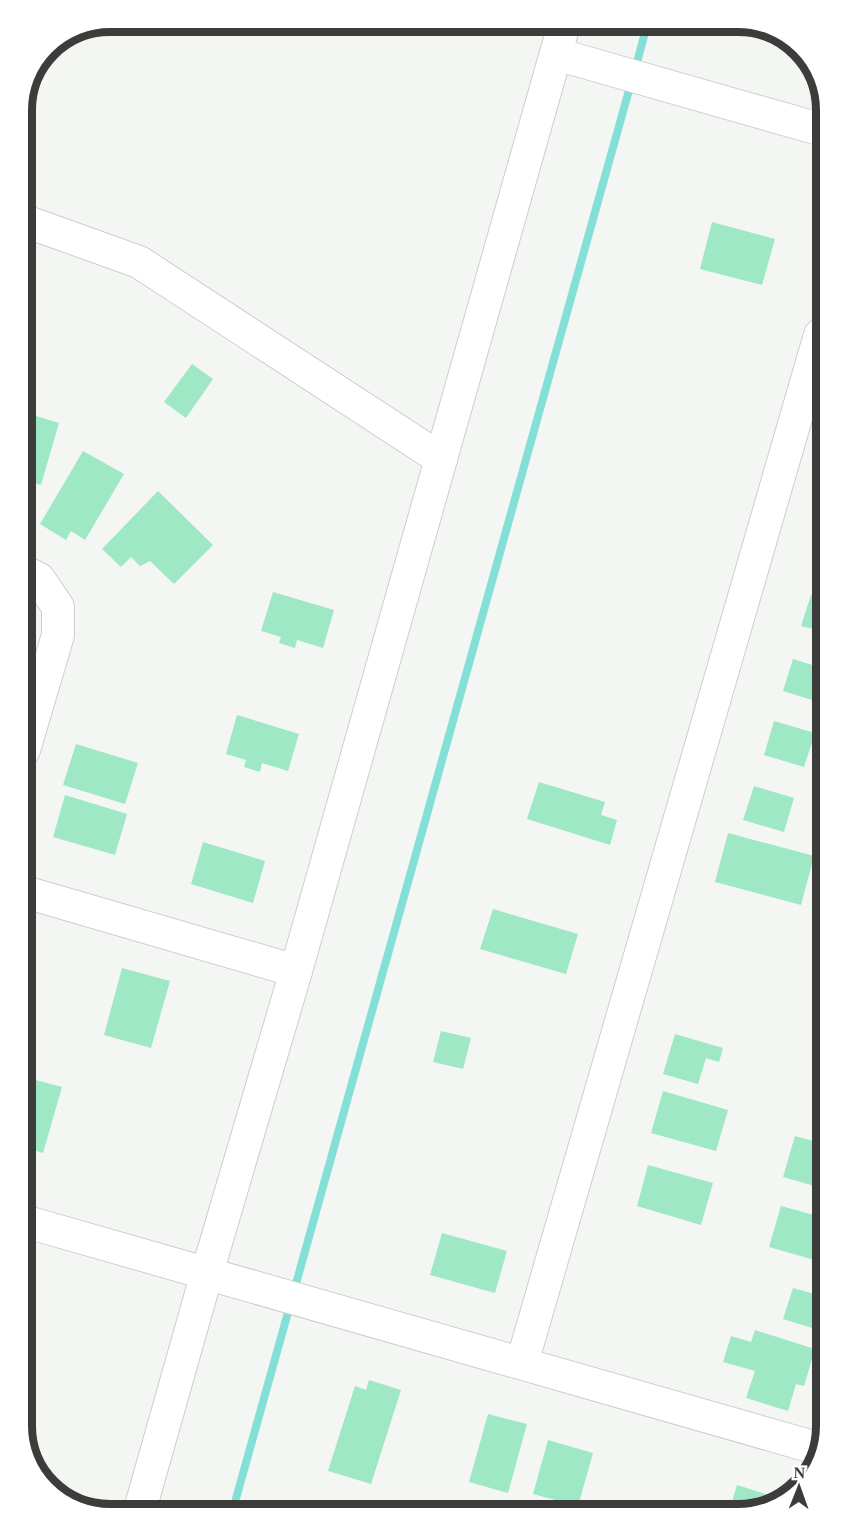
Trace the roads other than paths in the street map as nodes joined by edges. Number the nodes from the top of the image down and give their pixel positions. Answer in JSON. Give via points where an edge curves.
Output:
{"nodes":[{"id":1,"x":562,"y":32,"type":"edge"},
{"id":2,"x":556,"y":54,"type":"junction"},
{"id":3,"x":816,"y":128,"type":"edge"},
{"id":4,"x":32,"y":224,"type":"edge"},
{"id":5,"x":816,"y":349,"type":"edge"},
{"id":6,"x":441,"y":459,"type":"junction"},
{"id":7,"x":32,"y":575,"type":"edge"},
{"id":8,"x":32,"y":723,"type":"edge"},
{"id":9,"x":32,"y":894,"type":"edge"},
{"id":10,"x":296,"y":971,"type":"junction"},
{"id":11,"x":32,"y":1223,"type":"edge"},
{"id":12,"x":207,"y":1273,"type":"junction"},
{"id":13,"x":522,"y":1363,"type":"junction"},
{"id":14,"x":812,"y":1447,"type":"edge"},
{"id":15,"x":142,"y":1503,"type":"edge"}],
"edges":[{"from":1,"to":2,"type":"street"},
{"from":2,"to":3,"type":"street"},
{"from":2,"to":6,"type":"street"},
{"from":4,"to":6,"type":"street","via":[[139,262]]},
{"from":5,"to":13,"type":"street"},
{"from":6,"to":10,"type":"street"},
{"from":7,"to":8,"type":"street","via":[[58,606],[58,635]]},
{"from":9,"to":10,"type":"street"},
{"from":10,"to":12,"type":"street"},
{"from":11,"to":12,"type":"street"},
{"from":12,"to":13,"type":"street"},
{"from":12,"to":15,"type":"street"},
{"from":13,"to":14,"type":"street"}]}
